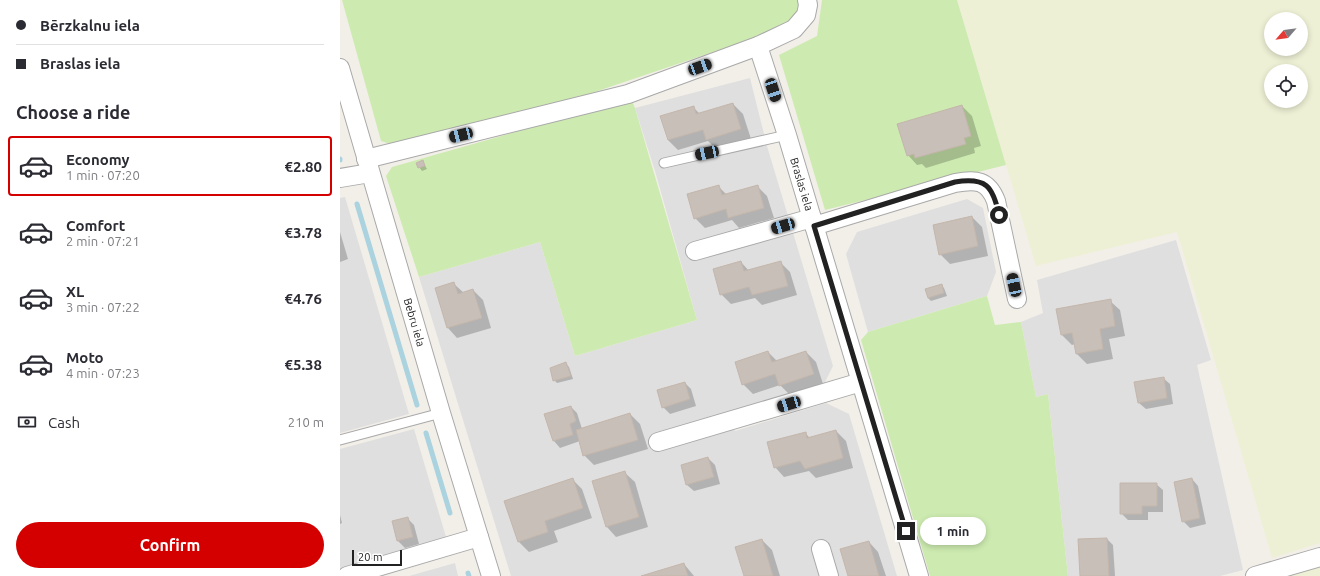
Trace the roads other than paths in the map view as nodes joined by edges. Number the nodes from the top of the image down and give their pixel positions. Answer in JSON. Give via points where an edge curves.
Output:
{"nodes":[{"id":1,"x":807,"y":0,"type":"edge"},
{"id":2,"x":758,"y":46,"type":"junction"},
{"id":3,"x":340,"y":68,"type":"edge"},
{"id":4,"x":787,"y":135,"type":"junction"},
{"id":5,"x":664,"y":163,"type":"dead end"},
{"id":6,"x":368,"y":166,"type":"junction"},
{"id":7,"x":340,"y":178,"type":"edge"},
{"id":8,"x":813,"y":222,"type":"junction"},
{"id":9,"x":695,"y":251,"type":"dead end"},
{"id":10,"x":1017,"y":299,"type":"dead end"},
{"id":11,"x":861,"y":382,"type":"junction"},
{"id":12,"x":441,"y":413,"type":"junction"},
{"id":13,"x":340,"y":440,"type":"edge"},
{"id":14,"x":658,"y":442,"type":"dead end"},
{"id":15,"x":479,"y":537,"type":"junction"},
{"id":16,"x":821,"y":549,"type":"dead end"},
{"id":17,"x":1320,"y":557,"type":"edge"},
{"id":18,"x":347,"y":576,"type":"edge"},
{"id":19,"x":491,"y":576,"type":"edge"},
{"id":20,"x":829,"y":576,"type":"edge"},
{"id":21,"x":919,"y":576,"type":"edge"},
{"id":22,"x":1255,"y":576,"type":"edge"}],
"edges":[{"from":1,"to":2,"type":"street","via":[[806,15],[794,29]]},
{"from":2,"to":4,"type":"street","name":"Braslas iela"},
{"from":2,"to":6,"type":"street","via":[[628,94]]},
{"from":3,"to":6,"type":"street","name":"Bebru iela"},
{"from":4,"to":5,"type":"lane"},
{"from":4,"to":8,"type":"street","name":"Braslas iela"},
{"from":6,"to":7,"type":"street"},
{"from":6,"to":12,"type":"street","name":"Bebru iela"},
{"from":8,"to":9,"type":"street"},
{"from":8,"to":10,"type":"street","via":[[955,182],[980,182],[990,189],[996,201]]},
{"from":8,"to":11,"type":"street","name":"Braslas iela"},
{"from":11,"to":14,"type":"street"},
{"from":11,"to":21,"type":"street","name":"Braslas iela"},
{"from":12,"to":13,"type":"lane"},
{"from":12,"to":15,"type":"street","name":"Bebru iela"},
{"from":15,"to":18,"type":"street"},
{"from":15,"to":19,"type":"street","name":"Bebru iela"},
{"from":16,"to":20,"type":"street"},
{"from":17,"to":22,"type":"street"}]}
